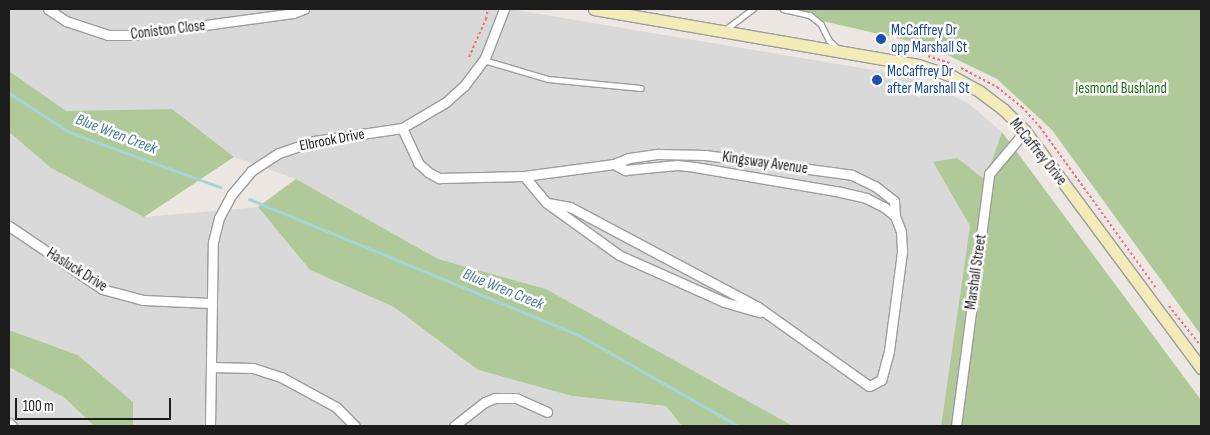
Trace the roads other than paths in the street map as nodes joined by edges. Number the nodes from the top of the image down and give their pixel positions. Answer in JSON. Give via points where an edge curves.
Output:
{"nodes":[{"id":1,"x":48,"y":9,"type":"edge"},
{"id":2,"x":304,"y":9,"type":"edge"},
{"id":3,"x":504,"y":9,"type":"edge"},
{"id":4,"x":594,"y":9,"type":"edge"},
{"id":5,"x":753,"y":9,"type":"edge"},
{"id":6,"x":783,"y":9,"type":"edge"},
{"id":7,"x":292,"y":11,"type":"edge"},
{"id":8,"x":722,"y":31,"type":"junction"},
{"id":9,"x":840,"y":51,"type":"junction"},
{"id":10,"x":484,"y":60,"type":"junction"},
{"id":11,"x":641,"y":88,"type":"dead end"},
{"id":12,"x":402,"y":128,"type":"junction"},
{"id":13,"x":1025,"y":131,"type":"junction"},
{"id":14,"x":614,"y":164,"type":"junction"},
{"id":15,"x":524,"y":176,"type":"junction"},
{"id":16,"x":547,"y":203,"type":"junction"},
{"id":17,"x":895,"y":216,"type":"junction"},
{"id":18,"x":9,"y":226,"type":"edge"},
{"id":19,"x":210,"y":304,"type":"junction"},
{"id":20,"x":776,"y":318,"type":"junction"},
{"id":21,"x":211,"y":367,"type":"junction"},
{"id":22,"x":1201,"y":368,"type":"edge"},
{"id":23,"x":546,"y":412,"type":"dead end"},
{"id":24,"x":9,"y":423,"type":"edge"},
{"id":25,"x":12,"y":426,"type":"edge"},
{"id":26,"x":210,"y":426,"type":"edge"},
{"id":27,"x":355,"y":426,"type":"edge"},
{"id":28,"x":454,"y":426,"type":"edge"},
{"id":29,"x":956,"y":426,"type":"edge"}],
"edges":[{"from":1,"to":7,"type":"street","name":"Coniston Close","via":[[66,21],[108,35],[131,35]]},
{"from":2,"to":7,"type":"street","name":"Coniston Close"},
{"from":3,"to":10,"type":"street","name":"Elbrook Drive"},
{"from":4,"to":8,"type":"main road","name":"McCaffrey Drive"},
{"from":5,"to":8,"type":"lane"},
{"from":6,"to":9,"type":"lane","via":[[810,15],[821,24],[829,40]]},
{"from":8,"to":9,"type":"main road","name":"McCaffrey Drive"},
{"from":9,"to":13,"type":"main road","name":"McCaffrey Drive","via":[[918,65],[952,76],[1003,109]]},
{"from":10,"to":11,"type":"lane","via":[[548,79]]},
{"from":10,"to":12,"type":"street","name":"Elbrook Drive","via":[[464,86],[446,102]]},
{"from":12,"to":15,"type":"street","name":"Kingsway Avenue","via":[[418,163],[433,176],[454,179]]},
{"from":12,"to":19,"type":"street","name":"Elbrook Drive","via":[[333,137],[296,146],[251,171],[224,206],[215,230]]},
{"from":13,"to":22,"type":"main road","name":"McCaffrey Drive"},
{"from":13,"to":29,"type":"street","name":"Marshall Street","via":[[989,174]]},
{"from":14,"to":15,"type":"street","name":"Kingsway Avenue"},
{"from":14,"to":17,"type":"street","name":"Kingsway Avenue","via":[[624,170],[676,165],[696,167],[836,191],[866,198],[884,206]]},
{"from":14,"to":17,"type":"street","name":"Kingsway Avenue","via":[[659,154],[704,155],[852,175],[876,186],[894,201]]},
{"from":15,"to":16,"type":"street","name":"Kingsway Avenue"},
{"from":16,"to":20,"type":"street","name":"Kingsway Avenue","via":[[570,207]]},
{"from":16,"to":20,"type":"street","name":"Kingsway Avenue","via":[[619,255],[724,302]]},
{"from":17,"to":20,"type":"street","name":"Kingsway Avenue","via":[[902,252],[882,380],[869,386]]},
{"from":18,"to":19,"type":"street","name":"Hasluck Drive","via":[[102,289],[143,300]]},
{"from":19,"to":21,"type":"street","name":"Elbrook Drive"},
{"from":21,"to":26,"type":"street","name":"Elbrook Drive"},
{"from":21,"to":27,"type":"street","via":[[253,368],[281,378],[336,407]]},
{"from":23,"to":28,"type":"street","via":[[516,398],[495,398]]},
{"from":24,"to":25,"type":"street"}]}
